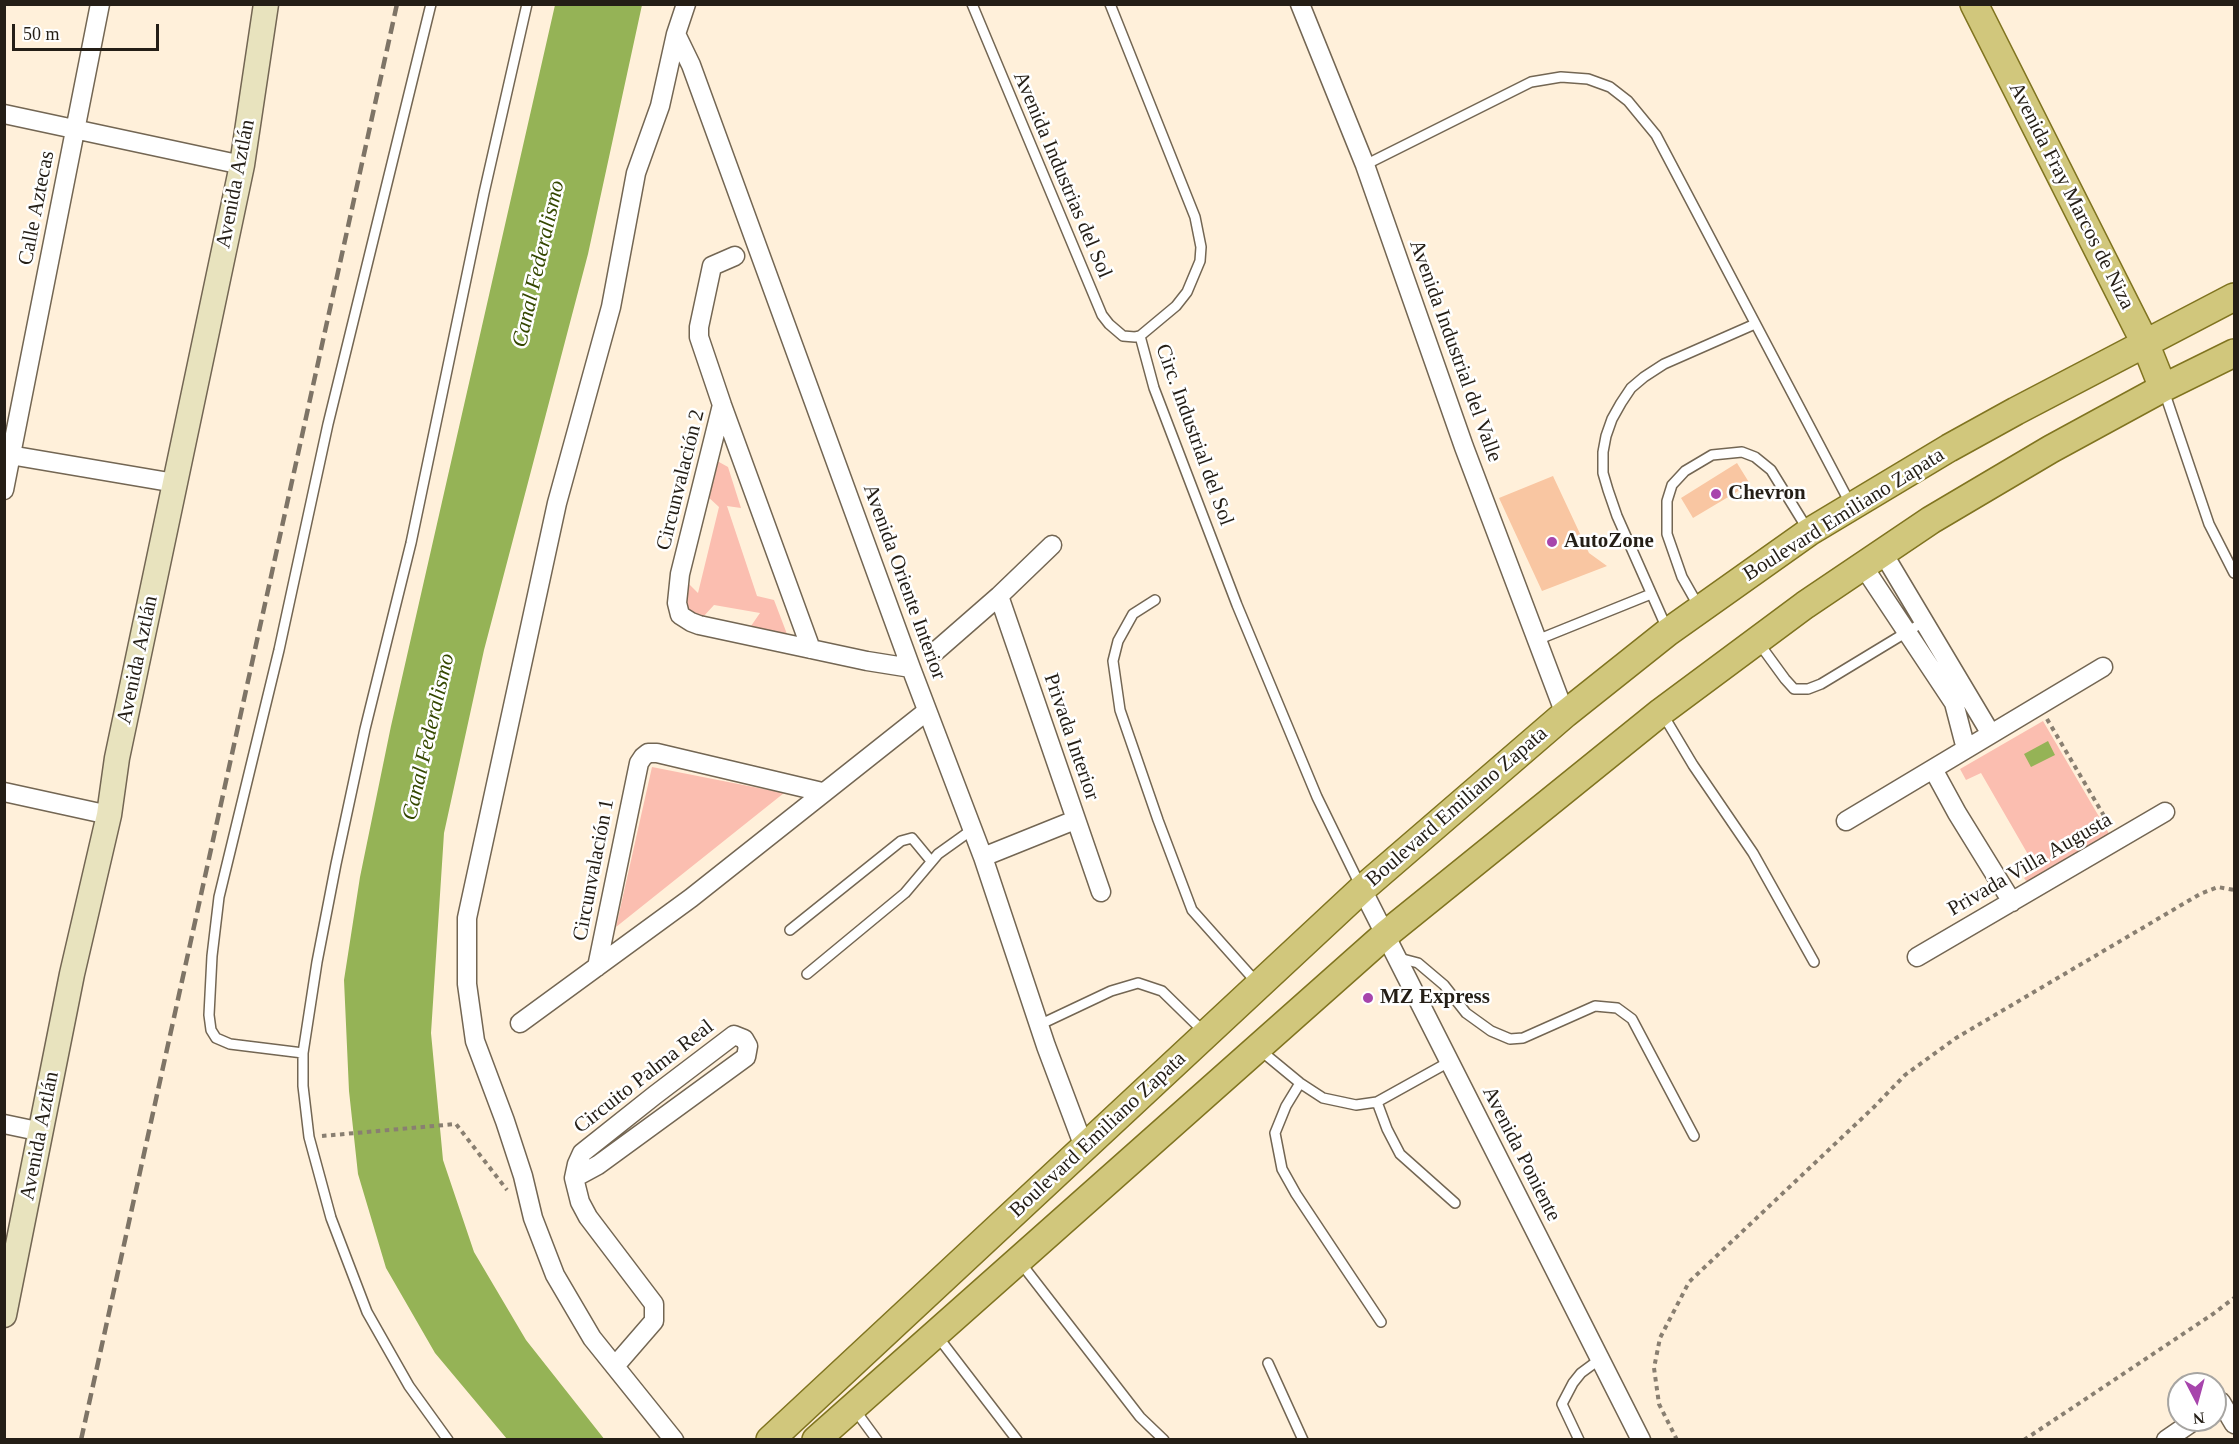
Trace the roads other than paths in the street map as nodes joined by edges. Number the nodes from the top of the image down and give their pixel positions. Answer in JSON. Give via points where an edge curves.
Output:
{"nodes":[{"id":1,"x":100,"y":4,"type":"edge"},
{"id":2,"x":267,"y":4,"type":"edge"},
{"id":3,"x":431,"y":4,"type":"edge"},
{"id":4,"x":527,"y":4,"type":"edge"},
{"id":5,"x":686,"y":4,"type":"edge"},
{"id":6,"x":972,"y":4,"type":"edge"},
{"id":7,"x":1110,"y":4,"type":"edge"},
{"id":8,"x":1300,"y":4,"type":"edge"},
{"id":9,"x":1974,"y":4,"type":"edge"},
{"id":10,"x":676,"y":34,"type":"junction"},
{"id":11,"x":4,"y":114,"type":"edge"},
{"id":12,"x":76,"y":129,"type":"junction"},
{"id":13,"x":242,"y":165,"type":"junction"},
{"id":14,"x":1365,"y":165,"type":"junction"},
{"id":15,"x":735,"y":256,"type":"dead end"},
{"id":16,"x":2235,"y":297,"type":"edge"},
{"id":17,"x":1755,"y":324,"type":"junction"},
{"id":18,"x":1140,"y":336,"type":"junction"},
{"id":19,"x":2145,"y":343,"type":"junction"},
{"id":20,"x":2235,"y":353,"type":"edge"},
{"id":21,"x":2163,"y":388,"type":"junction"},
{"id":22,"x":722,"y":405,"type":"junction"},
{"id":23,"x":8,"y":454,"type":"edge"},
{"id":24,"x":175,"y":483,"type":"junction"},
{"id":25,"x":4,"y":490,"type":"edge"},
{"id":26,"x":1852,"y":507,"type":"junction"},
{"id":27,"x":1809,"y":532,"type":"junction"},
{"id":28,"x":1052,"y":545,"type":"dead end"},
{"id":29,"x":1873,"y":559,"type":"junction"},
{"id":30,"x":2235,"y":573,"type":"edge"},
{"id":31,"x":1651,"y":594,"type":"junction"},
{"id":32,"x":999,"y":596,"type":"junction"},
{"id":33,"x":1155,"y":600,"type":"dead end"},
{"id":34,"x":1700,"y":608,"type":"junction"},
{"id":35,"x":1925,"y":621,"type":"junction"},
{"id":36,"x":1668,"y":632,"type":"junction"},
{"id":37,"x":1907,"y":632,"type":"junction"},
{"id":38,"x":1538,"y":639,"type":"junction"},
{"id":39,"x":1756,"y":640,"type":"junction"},
{"id":40,"x":811,"y":649,"type":"junction"},
{"id":41,"x":936,"y":651,"type":"dead end"},
{"id":42,"x":2103,"y":667,"type":"dead end"},
{"id":43,"x":911,"y":668,"type":"junction"},
{"id":44,"x":927,"y":711,"type":"junction"},
{"id":45,"x":1661,"y":712,"type":"junction"},
{"id":46,"x":1565,"y":714,"type":"junction"},
{"id":47,"x":1991,"y":734,"type":"junction"},
{"id":48,"x":1966,"y":749,"type":"junction"},
{"id":49,"x":1933,"y":769,"type":"junction"},
{"id":50,"x":4,"y":792,"type":"edge"},
{"id":51,"x":822,"y":792,"type":"junction"},
{"id":52,"x":2165,"y":812,"type":"dead end"},
{"id":53,"x":109,"y":814,"type":"junction"},
{"id":54,"x":1075,"y":820,"type":"junction"},
{"id":55,"x":1846,"y":820,"type":"dead end"},
{"id":56,"x":973,"y":829,"type":"junction"},
{"id":57,"x":983,"y":857,"type":"junction"},
{"id":58,"x":931,"y":861,"type":"junction"},
{"id":59,"x":1362,"y":889,"type":"junction"},
{"id":60,"x":1101,"y":892,"type":"dead end"},
{"id":61,"x":2012,"y":902,"type":"junction"},
{"id":62,"x":789,"y":930,"type":"dead end"},
{"id":63,"x":1391,"y":946,"type":"junction"},
{"id":64,"x":1917,"y":957,"type":"dead end"},
{"id":65,"x":1814,"y":962,"type":"dead end"},
{"id":66,"x":597,"y":967,"type":"junction"},
{"id":67,"x":807,"y":975,"type":"dead end"},
{"id":68,"x":1260,"y":985,"type":"junction"},
{"id":69,"x":520,"y":1023,"type":"dead end"},
{"id":70,"x":1039,"y":1025,"type":"junction"},
{"id":71,"x":1206,"y":1035,"type":"junction"},
{"id":72,"x":1258,"y":1049,"type":"junction"},
{"id":73,"x":303,"y":1053,"type":"junction"},
{"id":74,"x":1449,"y":1062,"type":"junction"},
{"id":75,"x":1300,"y":1083,"type":"junction"},
{"id":76,"x":655,"y":1095,"type":"junction"},
{"id":77,"x":1377,"y":1102,"type":"junction"},
{"id":78,"x":670,"y":1112,"type":"junction"},
{"id":79,"x":4,"y":1124,"type":"edge"},
{"id":80,"x":42,"y":1132,"type":"junction"},
{"id":81,"x":1694,"y":1136,"type":"dead end"},
{"id":82,"x":1084,"y":1147,"type":"junction"},
{"id":83,"x":574,"y":1178,"type":"junction"},
{"id":84,"x":1455,"y":1203,"type":"dead end"},
{"id":85,"x":1020,"y":1261,"type":"junction"},
{"id":86,"x":4,"y":1315,"type":"edge"},
{"id":87,"x":1381,"y":1322,"type":"dead end"},
{"id":88,"x":934,"y":1333,"type":"junction"},
{"id":89,"x":1600,"y":1359,"type":"junction"},
{"id":90,"x":1268,"y":1363,"type":"dead end"},
{"id":91,"x":615,"y":1366,"type":"junction"},
{"id":92,"x":853,"y":1407,"type":"junction"},
{"id":93,"x":2227,"y":1409,"type":"edge"},
{"id":94,"x":2235,"y":1424,"type":"edge"},
{"id":95,"x":448,"y":1440,"type":"edge"},
{"id":96,"x":674,"y":1440,"type":"edge"},
{"id":97,"x":770,"y":1440,"type":"edge"},
{"id":98,"x":816,"y":1440,"type":"edge"},
{"id":99,"x":877,"y":1440,"type":"edge"},
{"id":100,"x":1017,"y":1440,"type":"edge"},
{"id":101,"x":1164,"y":1440,"type":"edge"},
{"id":102,"x":1303,"y":1440,"type":"edge"},
{"id":103,"x":1579,"y":1440,"type":"edge"},
{"id":104,"x":1641,"y":1440,"type":"edge"}],
"edges":[{"from":1,"to":12,"type":"street","name":"Calle Aztecas"},
{"from":2,"to":13,"type":"main road","name":"Avenida Aztlán"},
{"from":3,"to":73,"type":"lane","via":[[328,424],[279,650],[219,897],[212,956],[211,1030],[216,1038],[230,1044]]},
{"from":4,"to":73,"type":"lane","via":[[413,532],[336,864]]},
{"from":5,"to":10,"type":"street"},
{"from":6,"to":18,"type":"lane","name":"Avenida Industrias del Sol","via":[[1102,315],[1124,336]]},
{"from":7,"to":18,"type":"lane","name":"Circ. Industrial del Sol","via":[[1195,217],[1202,247],[1186,292],[1176,306]]},
{"from":8,"to":14,"type":"street","name":"Avenida Industrial del Valle"},
{"from":9,"to":19,"type":"main road","name":"Avenida Fray Marcos de Niza"},
{"from":10,"to":43,"type":"street","name":"Avenida Oriente Interior","via":[[691,65]]},
{"from":10,"to":91,"type":"street","via":[[660,106],[636,173],[611,307],[557,503],[467,918],[467,984],[476,1041],[530,1206],[555,1275],[592,1338]]},
{"from":11,"to":12,"type":"street"},
{"from":12,"to":13,"type":"street"},
{"from":12,"to":23,"type":"street","name":"Calle Aztecas"},
{"from":13,"to":24,"type":"main road","name":"Avenida Aztlán"},
{"from":14,"to":17,"type":"lane","via":[[1531,82],[1561,76],[1610,87],[1628,101],[1656,135]]},
{"from":14,"to":38,"type":"street","name":"Avenida Industrial del Valle","via":[[1464,447]]},
{"from":15,"to":22,"type":"street","via":[[712,266],[699,327]]},
{"from":16,"to":19,"type":"main road","name":"Boulevard Emiliano Zapata"},
{"from":17,"to":26,"type":"lane"},
{"from":17,"to":31,"type":"lane","via":[[1664,364],[1644,377],[1631,388],[1612,419],[1603,452],[1603,473]]},
{"from":18,"to":59,"type":"lane","name":"Circ. Industrial del Sol","via":[[1154,388],[1237,605],[1317,797]]},
{"from":19,"to":21,"type":"main road","name":"Avenida Fray Marcos de Niza"},
{"from":19,"to":26,"type":"main road","name":"Boulevard Emiliano Zapata","via":[[2016,411]]},
{"from":20,"to":21,"type":"main road","name":"Boulevard Emiliano Zapata"},
{"from":21,"to":29,"type":"main road","name":"Boulevard Emiliano Zapata","via":[[1930,520]]},
{"from":21,"to":30,"type":"lane","via":[[2209,524]]},
{"from":22,"to":40,"type":"street","name":"Circunvalación 2"},
{"from":22,"to":40,"type":"street","name":"Circunvalación 2","via":[[680,574],[678,608],[684,619],[699,625]]},
{"from":23,"to":24,"type":"street"},
{"from":23,"to":25,"type":"street","name":"Calle Aztecas"},
{"from":24,"to":53,"type":"main road","name":"Avenida Aztlán","via":[[117,758]]},
{"from":26,"to":27,"type":"main road","name":"Boulevard Emiliano Zapata"},
{"from":27,"to":34,"type":"main road","name":"Boulevard Emiliano Zapata"},
{"from":27,"to":34,"type":"lane","via":[[1771,470],[1755,457],[1729,452],[1712,455],[1691,466],[1672,485],[1667,501],[1667,534],[1682,577]]},
{"from":28,"to":32,"type":"street"},
{"from":29,"to":35,"type":"street"},
{"from":29,"to":37,"type":"street"},
{"from":29,"to":39,"type":"main road","name":"Boulevard Emiliano Zapata"},
{"from":31,"to":36,"type":"lane"},
{"from":31,"to":38,"type":"lane"},
{"from":32,"to":41,"type":"street"},
{"from":32,"to":54,"type":"street","name":"Privada Interior"},
{"from":33,"to":68,"type":"lane","via":[[1133,614],[1118,641],[1113,661],[1120,710],[1192,910]]},
{"from":34,"to":36,"type":"main road","name":"Boulevard Emiliano Zapata"},
{"from":35,"to":37,"type":"lane"},
{"from":35,"to":47,"type":"street"},
{"from":36,"to":46,"type":"main road","name":"Boulevard Emiliano Zapata"},
{"from":37,"to":39,"type":"lane","via":[[1821,684],[1801,690],[1785,680]]},
{"from":37,"to":48,"type":"street","via":[[1954,703]]},
{"from":38,"to":46,"type":"street","name":"Avenida Industrial del Valle"},
{"from":39,"to":45,"type":"main road","name":"Boulevard Emiliano Zapata"},
{"from":40,"to":43,"type":"street","name":"Circunvalación 2"},
{"from":42,"to":47,"type":"street"},
{"from":43,"to":44,"type":"street","name":"Avenida Oriente Interior"},
{"from":44,"to":51,"type":"street","name":"Circunvalación 1"},
{"from":44,"to":56,"type":"street","name":"Avenida Oriente Interior"},
{"from":45,"to":63,"type":"main road","name":"Boulevard Emiliano Zapata"},
{"from":45,"to":65,"type":"lane","via":[[1753,853]]},
{"from":46,"to":59,"type":"main road","name":"Boulevard Emiliano Zapata"},
{"from":47,"to":48,"type":"street"},
{"from":48,"to":49,"type":"street"},
{"from":49,"to":55,"type":"street"},
{"from":49,"to":61,"type":"street"},
{"from":50,"to":53,"type":"street"},
{"from":51,"to":66,"type":"street","name":"Circunvalación 1","via":[[691,898]]},
{"from":51,"to":66,"type":"street","name":"Circunvalación 1","via":[[648,753],[639,763]]},
{"from":52,"to":61,"type":"street","name":"Privada Villa Augusta"},
{"from":53,"to":80,"type":"main road","name":"Avenida Aztlán","via":[[72,974]]},
{"from":54,"to":57,"type":"street"},
{"from":54,"to":60,"type":"street","name":"Privada Interior"},
{"from":56,"to":57,"type":"street","name":"Avenida Oriente Interior"},
{"from":56,"to":58,"type":"lane"},
{"from":57,"to":70,"type":"street","name":"Avenida Oriente Interior"},
{"from":58,"to":62,"type":"lane","via":[[912,838],[901,841]]},
{"from":58,"to":67,"type":"lane","via":[[904,893]]},
{"from":59,"to":63,"type":"street","name":"Avenida Poniente"},
{"from":59,"to":68,"type":"main road","name":"Boulevard Emiliano Zapata"},
{"from":61,"to":64,"type":"street","name":"Privada Villa Augusta"},
{"from":63,"to":72,"type":"main road","name":"Boulevard Emiliano Zapata"},
{"from":63,"to":74,"type":"street","name":"Avenida Poniente"},
{"from":63,"to":81,"type":"lane","via":[[1444,985],[1466,1013],[1510,1039],[1523,1038],[1595,1006],[1617,1008],[1632,1019]]},
{"from":66,"to":69,"type":"street"},
{"from":68,"to":71,"type":"main road","name":"Boulevard Emiliano Zapata"},
{"from":70,"to":71,"type":"lane","via":[[1138,983],[1162,991]]},
{"from":70,"to":82,"type":"street","name":"Avenida Oriente Interior"},
{"from":71,"to":82,"type":"main road","name":"Boulevard Emiliano Zapata"},
{"from":72,"to":75,"type":"lane"},
{"from":72,"to":85,"type":"main road","name":"Boulevard Emiliano Zapata"},
{"from":73,"to":95,"type":"lane","via":[[309,1137],[331,1218],[367,1312],[409,1386]]},
{"from":74,"to":77,"type":"lane"},
{"from":74,"to":89,"type":"street","name":"Avenida Poniente"},
{"from":75,"to":77,"type":"lane","via":[[1323,1098],[1356,1104]]},
{"from":75,"to":87,"type":"lane","via":[[1275,1133],[1282,1169]]},
{"from":76,"to":78,"type":"street"},
{"from":76,"to":78,"type":"street","name":"Circuito Palma Real","via":[[734,1035],[744,1039],[746,1057]]},
{"from":76,"to":83,"type":"street","name":"Circuito Palma Real","via":[[582,1153]]},
{"from":77,"to":84,"type":"lane","via":[[1400,1154]]},
{"from":78,"to":83,"type":"street","name":"Circuito Palma Real"},
{"from":79,"to":80,"type":"street"},
{"from":80,"to":86,"type":"main road","name":"Avenida Aztlán"},
{"from":82,"to":97,"type":"main road","name":"Boulevard Emiliano Zapata"},
{"from":83,"to":91,"type":"street","via":[[588,1217],[654,1304],[654,1321]]},
{"from":85,"to":88,"type":"main road","name":"Boulevard Emiliano Zapata"},
{"from":85,"to":101,"type":"lane","via":[[1140,1417]]},
{"from":88,"to":92,"type":"main road","name":"Boulevard Emiliano Zapata"},
{"from":88,"to":100,"type":"lane"},
{"from":89,"to":103,"type":"lane","via":[[1573,1383],[1562,1404]]},
{"from":89,"to":104,"type":"street","name":"Avenida Poniente"},
{"from":90,"to":102,"type":"lane"},
{"from":91,"to":96,"type":"street"},
{"from":92,"to":98,"type":"main road","name":"Boulevard Emiliano Zapata"},
{"from":92,"to":99,"type":"lane"},
{"from":93,"to":94,"type":"street"}]}
